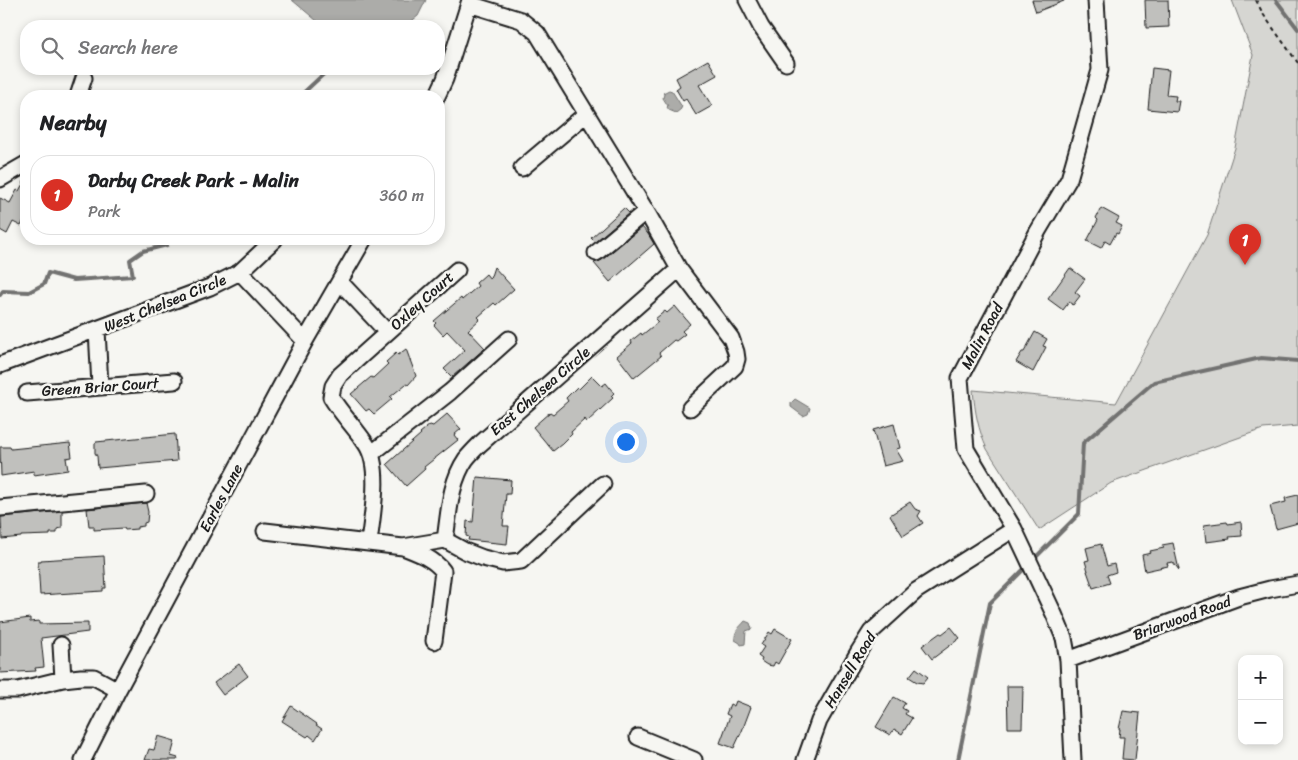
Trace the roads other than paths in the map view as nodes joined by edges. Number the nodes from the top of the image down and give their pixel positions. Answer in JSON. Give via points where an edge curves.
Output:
{"nodes":[{"id":1,"x":747,"y":0,"type":"edge"},
{"id":2,"x":1096,"y":0,"type":"edge"},
{"id":3,"x":470,"y":2,"type":"edge"},
{"id":4,"x":786,"y":63,"type":"dead end"},
{"id":5,"x":84,"y":78,"type":"dead end"},
{"id":6,"x":80,"y":90,"type":"edge"},
{"id":7,"x":440,"y":90,"type":"edge"},
{"id":8,"x":586,"y":114,"type":"junction"},
{"id":9,"x":20,"y":167,"type":"edge"},
{"id":10,"x":522,"y":168,"type":"dead end"},
{"id":11,"x":0,"y":179,"type":"edge"},
{"id":12,"x":646,"y":211,"type":"junction"},
{"id":13,"x":269,"y":245,"type":"edge"},
{"id":14,"x":361,"y":245,"type":"edge"},
{"id":15,"x":596,"y":253,"type":"dead end"},
{"id":16,"x":679,"y":269,"type":"junction"},
{"id":17,"x":457,"y":270,"type":"dead end"},
{"id":18,"x":240,"y":272,"type":"junction"},
{"id":19,"x":340,"y":282,"type":"junction"},
{"id":20,"x":97,"y":330,"type":"junction"},
{"id":21,"x":387,"y":332,"type":"junction"},
{"id":22,"x":509,"y":339,"type":"dead end"},
{"id":23,"x":305,"y":341,"type":"junction"},
{"id":24,"x":0,"y":365,"type":"edge"},
{"id":25,"x":174,"y":381,"type":"dead end"},
{"id":26,"x":100,"y":386,"type":"junction"},
{"id":27,"x":27,"y":393,"type":"dead end"},
{"id":28,"x":690,"y":408,"type":"dead end"},
{"id":29,"x":370,"y":454,"type":"junction"},
{"id":30,"x":603,"y":484,"type":"dead end"},
{"id":31,"x":146,"y":494,"type":"dead end"},
{"id":32,"x":0,"y":508,"type":"edge"},
{"id":33,"x":1014,"y":529,"type":"junction"},
{"id":34,"x":266,"y":531,"type":"dead end"},
{"id":35,"x":445,"y":540,"type":"junction"},
{"id":36,"x":369,"y":543,"type":"junction"},
{"id":37,"x":403,"y":547,"type":"junction"},
{"id":38,"x":1298,"y":584,"type":"edge"},
{"id":39,"x":434,"y":641,"type":"dead end"},
{"id":40,"x":61,"y":644,"type":"dead end"},
{"id":41,"x":1068,"y":660,"type":"junction"},
{"id":42,"x":63,"y":679,"type":"junction"},
{"id":43,"x":0,"y":690,"type":"edge"},
{"id":44,"x":118,"y":690,"type":"junction"},
{"id":45,"x":638,"y":737,"type":"dead end"},
{"id":46,"x":83,"y":760,"type":"edge"},
{"id":47,"x":694,"y":760,"type":"edge"},
{"id":48,"x":805,"y":760,"type":"edge"},
{"id":49,"x":1073,"y":760,"type":"edge"}],
"edges":[{"from":1,"to":4,"type":"street"},
{"from":2,"to":33,"type":"street","name":"Malin Road","via":[[1100,70],[1069,179],[960,378],[966,449]]},
{"from":3,"to":7,"type":"street"},
{"from":3,"to":8,"type":"street","via":[[521,20],[537,33]]},
{"from":5,"to":6,"type":"street"},
{"from":8,"to":10,"type":"street"},
{"from":8,"to":12,"type":"street"},
{"from":9,"to":11,"type":"street"},
{"from":12,"to":15,"type":"street"},
{"from":12,"to":16,"type":"street"},
{"from":13,"to":18,"type":"street"},
{"from":14,"to":19,"type":"street","name":"Earles Lane"},
{"from":16,"to":28,"type":"street","via":[[731,338],[737,360],[735,366]]},
{"from":16,"to":35,"type":"street","name":"East Chelsea Circle","via":[[467,458],[452,494]]},
{"from":17,"to":21,"type":"street","name":"Oxley Court"},
{"from":18,"to":20,"type":"street","name":"West Chelsea Circle","via":[[210,287]]},
{"from":18,"to":23,"type":"street","name":"West Chelsea Circle"},
{"from":19,"to":21,"type":"street"},
{"from":19,"to":23,"type":"street","name":"Earles Lane"},
{"from":20,"to":24,"type":"street","name":"West Chelsea Circle"},
{"from":20,"to":26,"type":"street"},
{"from":21,"to":29,"type":"street","via":[[340,375],[331,396]]},
{"from":22,"to":29,"type":"street","via":[[450,392]]},
{"from":23,"to":44,"type":"street","name":"Earles Lane"},
{"from":25,"to":26,"type":"street","name":"Green Briar Court"},
{"from":26,"to":27,"type":"street","name":"Green Briar Court"},
{"from":29,"to":36,"type":"street","via":[[374,485]]},
{"from":30,"to":35,"type":"street","via":[[521,561],[482,558]]},
{"from":31,"to":32,"type":"street"},
{"from":33,"to":41,"type":"street","name":"Malin Road","via":[[1064,638]]},
{"from":33,"to":48,"type":"street","name":"Hansell Road","via":[[916,590],[871,632],[819,721]]},
{"from":34,"to":36,"type":"street"},
{"from":35,"to":37,"type":"street"},
{"from":36,"to":37,"type":"street"},
{"from":37,"to":39,"type":"street","via":[[438,564],[443,571]]},
{"from":38,"to":41,"type":"street","name":"Briarwood Road","via":[[1239,597]]},
{"from":40,"to":42,"type":"street"},
{"from":41,"to":49,"type":"street","name":"Malin Road"},
{"from":42,"to":43,"type":"street","via":[[18,690]]},
{"from":42,"to":44,"type":"street","via":[[94,678]]},
{"from":44,"to":46,"type":"street","name":"Earles Lane"},
{"from":45,"to":47,"type":"street"}]}
